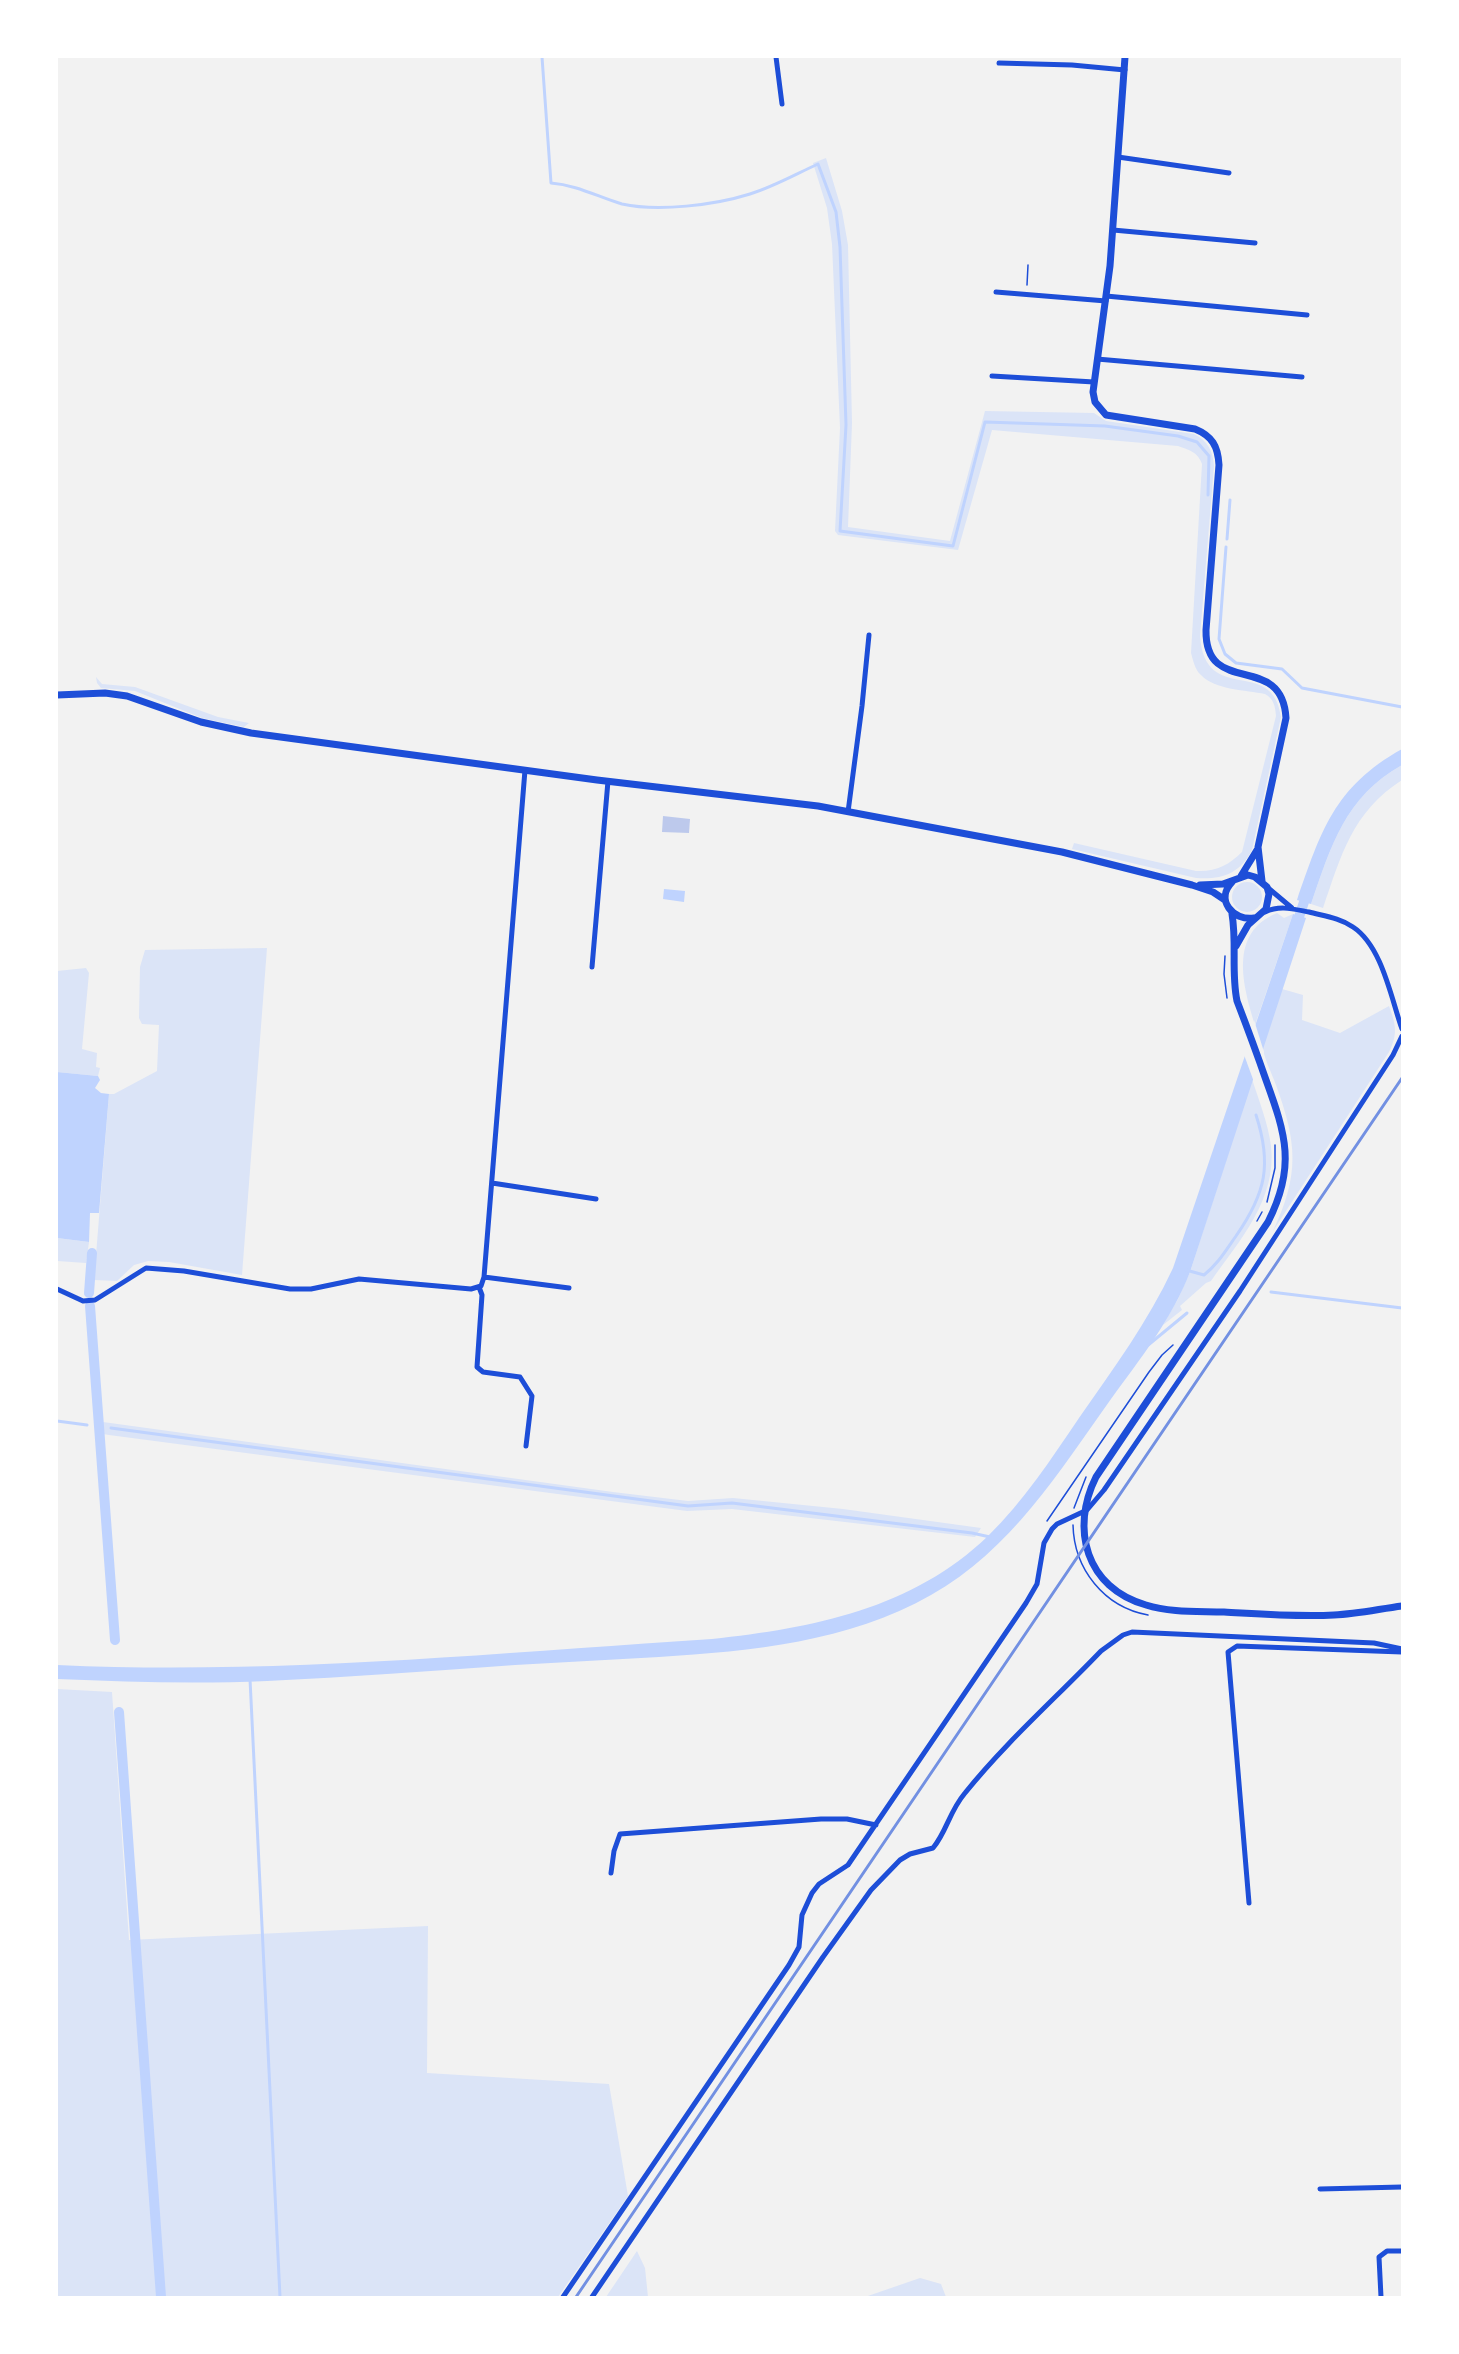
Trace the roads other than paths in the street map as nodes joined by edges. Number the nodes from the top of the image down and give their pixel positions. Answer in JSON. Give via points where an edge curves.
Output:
{"nodes":[{"id":1,"x":776,"y":57,"type":"edge"},
{"id":2,"x":1125,"y":57,"type":"edge"},
{"id":3,"x":999,"y":63,"type":"dead end"},
{"id":4,"x":1125,"y":70,"type":"junction"},
{"id":5,"x":782,"y":104,"type":"dead end"},
{"id":6,"x":1118,"y":157,"type":"junction"},
{"id":7,"x":1229,"y":172,"type":"dead end"},
{"id":8,"x":1113,"y":230,"type":"junction"},
{"id":9,"x":1255,"y":243,"type":"dead end"},
{"id":10,"x":996,"y":292,"type":"dead end"},
{"id":11,"x":1106,"y":299,"type":"junction"},
{"id":12,"x":1307,"y":315,"type":"dead end"},
{"id":13,"x":1097,"y":358,"type":"junction"},
{"id":14,"x":992,"y":376,"type":"dead end"},
{"id":15,"x":1302,"y":377,"type":"dead end"},
{"id":16,"x":1094,"y":382,"type":"junction"},
{"id":17,"x":869,"y":635,"type":"dead end"},
{"id":18,"x":57,"y":695,"type":"edge"},
{"id":19,"x":525,"y":770,"type":"junction"},
{"id":20,"x":608,"y":781,"type":"junction"},
{"id":21,"x":848,"y":812,"type":"junction"},
{"id":22,"x":1258,"y":847,"type":"junction"},
{"id":23,"x":1237,"y":878,"type":"junction"},
{"id":24,"x":1264,"y":884,"type":"junction"},
{"id":25,"x":1192,"y":885,"type":"junction"},
{"id":26,"x":1225,"y":900,"type":"junction"},
{"id":27,"x":1294,"y":909,"type":"junction"},
{"id":28,"x":1263,"y":913,"type":"junction"},
{"id":29,"x":1232,"y":914,"type":"junction"},
{"id":30,"x":1254,"y":918,"type":"junction"},
{"id":31,"x":1235,"y":950,"type":"junction"},
{"id":32,"x":592,"y":967,"type":"dead end"},
{"id":33,"x":1402,"y":1029,"type":"edge"},
{"id":34,"x":1402,"y":1036,"type":"edge"},
{"id":35,"x":492,"y":1183,"type":"junction"},
{"id":36,"x":596,"y":1199,"type":"dead end"},
{"id":37,"x":484,"y":1277,"type":"junction"},
{"id":38,"x":479,"y":1287,"type":"junction"},
{"id":39,"x":569,"y":1288,"type":"dead end"},
{"id":40,"x":57,"y":1289,"type":"edge"},
{"id":41,"x":526,"y":1446,"type":"dead end"},
{"id":42,"x":1402,"y":1606,"type":"edge"},
{"id":43,"x":1402,"y":1651,"type":"edge"},
{"id":44,"x":876,"y":1825,"type":"junction"},
{"id":45,"x":611,"y":1873,"type":"dead end"},
{"id":46,"x":1248,"y":1903,"type":"dead end"},
{"id":47,"x":1402,"y":2187,"type":"edge"},
{"id":48,"x":1320,"y":2189,"type":"dead end"},
{"id":49,"x":1402,"y":2251,"type":"edge"},
{"id":50,"x":562,"y":2297,"type":"edge"},
{"id":51,"x":592,"y":2297,"type":"edge"},
{"id":52,"x":1381,"y":2297,"type":"edge"}],
"edges":[{"from":1,"to":5,"type":"street"},
{"from":2,"to":4,"type":"street"},
{"from":3,"to":4,"type":"street"},
{"from":4,"to":6,"type":"street"},
{"from":6,"to":7,"type":"street"},
{"from":6,"to":8,"type":"street"},
{"from":8,"to":9,"type":"street"},
{"from":8,"to":11,"type":"street"},
{"from":10,"to":11,"type":"street"},
{"from":11,"to":12,"type":"street"},
{"from":11,"to":13,"type":"street"},
{"from":13,"to":15,"type":"street"},
{"from":13,"to":16,"type":"street"},
{"from":14,"to":16,"type":"street"},
{"from":16,"to":22,"type":"street","via":[[1095,402],[1106,415],[1195,429],[1205,433],[1216,447],[1219,465],[1206,630],[1208,649],[1222,668],[1274,685],[1286,710]]},
{"from":17,"to":21,"type":"street"},
{"from":18,"to":19,"type":"street","via":[[127,696],[231,729]]},
{"from":19,"to":20,"type":"street"},
{"from":19,"to":35,"type":"street"},
{"from":20,"to":21,"type":"street"},
{"from":20,"to":32,"type":"street"},
{"from":21,"to":25,"type":"street","via":[[1034,846]]},
{"from":22,"to":23,"type":"street"},
{"from":22,"to":24,"type":"street"},
{"from":23,"to":24,"type":"street","via":[[1256,877]]},
{"from":23,"to":25,"type":"street","via":[[1212,886]]},
{"from":23,"to":26,"type":"street","via":[[1225,893]]},
{"from":24,"to":27,"type":"street"},
{"from":24,"to":28,"type":"street","via":[[1269,902]]},
{"from":25,"to":26,"type":"street"},
{"from":26,"to":29,"type":"street"},
{"from":27,"to":28,"type":"street","via":[[1279,907]]},
{"from":27,"to":33,"type":"street","via":[[1341,921],[1368,940]]},
{"from":28,"to":30,"type":"street"},
{"from":29,"to":30,"type":"street"},
{"from":29,"to":31,"type":"street"},
{"from":30,"to":31,"type":"street"},
{"from":31,"to":42,"type":"street","via":[[1234,986],[1280,1118],[1285,1143],[1284,1181],[1276,1207],[1243,1261],[1096,1477],[1086,1501],[1084,1540],[1105,1581],[1129,1599],[1158,1608],[1334,1615]]},
{"from":34,"to":44,"type":"street","via":[[1240,1291],[1094,1504],[1057,1524],[1044,1543],[1040,1573],[1030,1598]]},
{"from":35,"to":36,"type":"street"},
{"from":35,"to":37,"type":"street"},
{"from":37,"to":38,"type":"street"},
{"from":37,"to":39,"type":"street"},
{"from":38,"to":40,"type":"street","via":[[359,1279],[311,1289],[290,1289],[146,1268],[95,1300],[83,1301]]},
{"from":38,"to":41,"type":"street","via":[[482,1294],[477,1367],[483,1372],[520,1377],[532,1396]]},
{"from":43,"to":46,"type":"street","via":[[1237,1647],[1228,1652]]},
{"from":43,"to":51,"type":"street","via":[[1374,1642],[1132,1632],[1101,1651],[977,1778],[950,1814],[933,1848],[900,1860],[872,1890]]},
{"from":44,"to":45,"type":"street","via":[[821,1819],[620,1834]]},
{"from":44,"to":50,"type":"street","via":[[848,1864],[812,1893],[802,1915],[799,1947],[789,1965]]},
{"from":47,"to":48,"type":"street"},
{"from":49,"to":52,"type":"street","via":[[1387,2251],[1379,2257]]}]}
